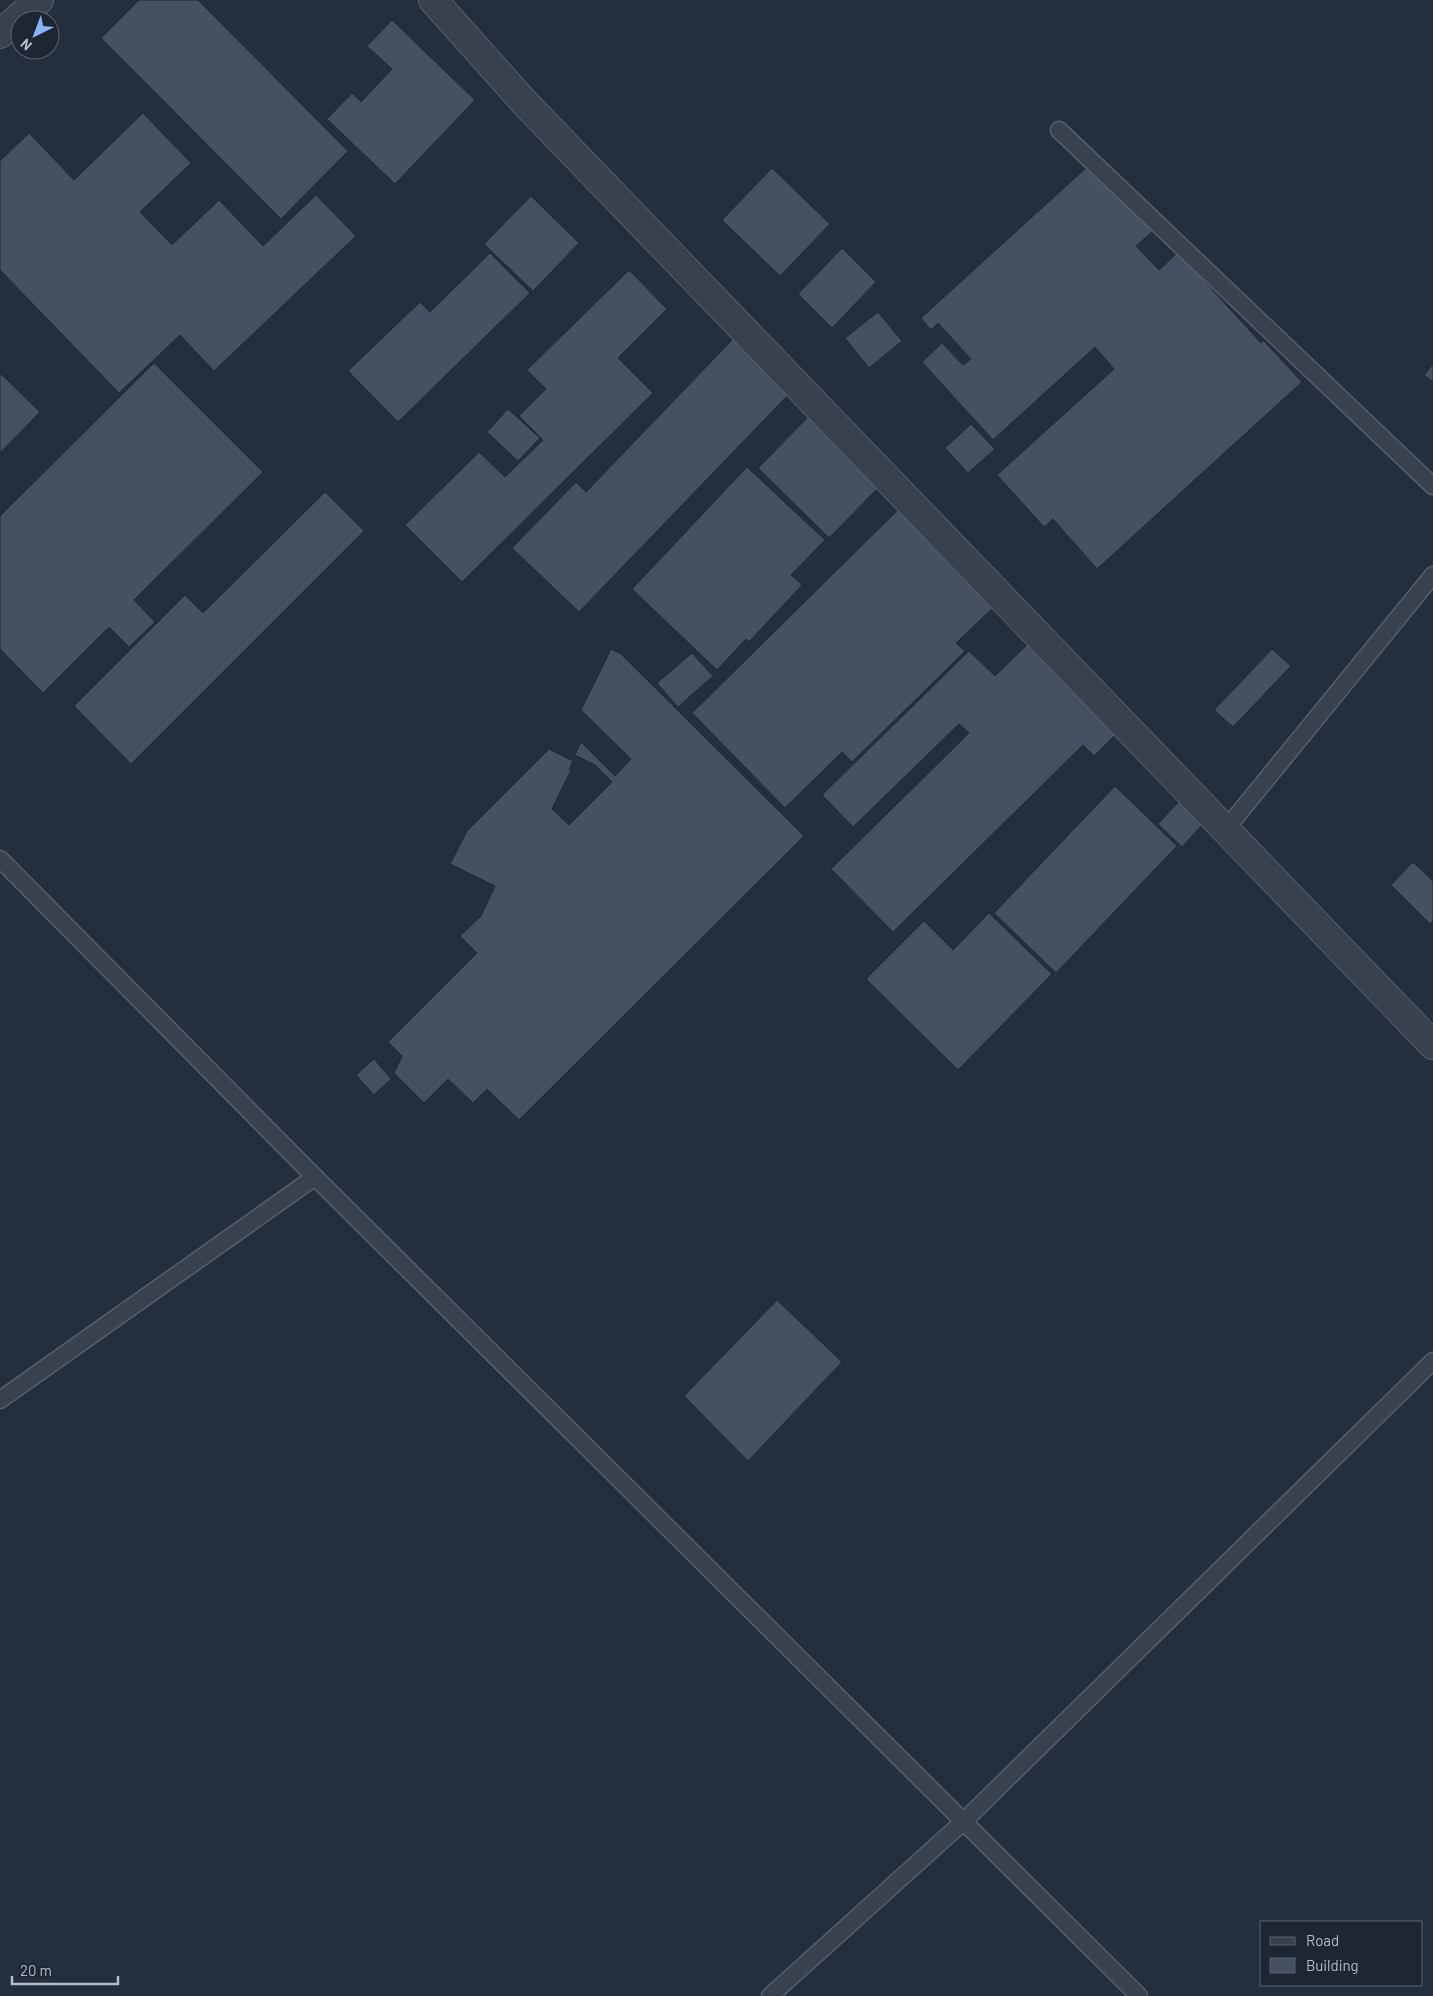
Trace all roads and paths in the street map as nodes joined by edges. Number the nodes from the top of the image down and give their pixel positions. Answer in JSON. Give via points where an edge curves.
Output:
{"nodes":[{"id":1,"x":39,"y":0,"type":"edge"},
{"id":2,"x":433,"y":0,"type":"edge"},
{"id":3,"x":0,"y":34,"type":"edge"},
{"id":4,"x":1059,"y":130,"type":"dead end"},
{"id":5,"x":1433,"y":486,"type":"edge"},
{"id":6,"x":1433,"y":575,"type":"edge"},
{"id":7,"x":1226,"y":829,"type":"junction"},
{"id":8,"x":0,"y":859,"type":"edge"},
{"id":9,"x":1433,"y":1045,"type":"edge"},
{"id":10,"x":315,"y":1177,"type":"junction"},
{"id":11,"x":1433,"y":1361,"type":"edge"},
{"id":12,"x":0,"y":1400,"type":"edge"},
{"id":13,"x":963,"y":1822,"type":"junction"},
{"id":14,"x":770,"y":1996,"type":"edge"},
{"id":15,"x":1139,"y":1996,"type":"edge"}],
"edges":[{"from":1,"to":3,"type":"street"},
{"from":2,"to":7,"type":"street","via":[[532,110]]},
{"from":4,"to":5,"type":"lane"},
{"from":6,"to":7,"type":"lane"},
{"from":7,"to":9,"type":"street"},
{"from":8,"to":10,"type":"lane"},
{"from":10,"to":12,"type":"lane"},
{"from":10,"to":13,"type":"lane"},
{"from":11,"to":13,"type":"lane"},
{"from":13,"to":14,"type":"lane"},
{"from":13,"to":15,"type":"lane"}]}
